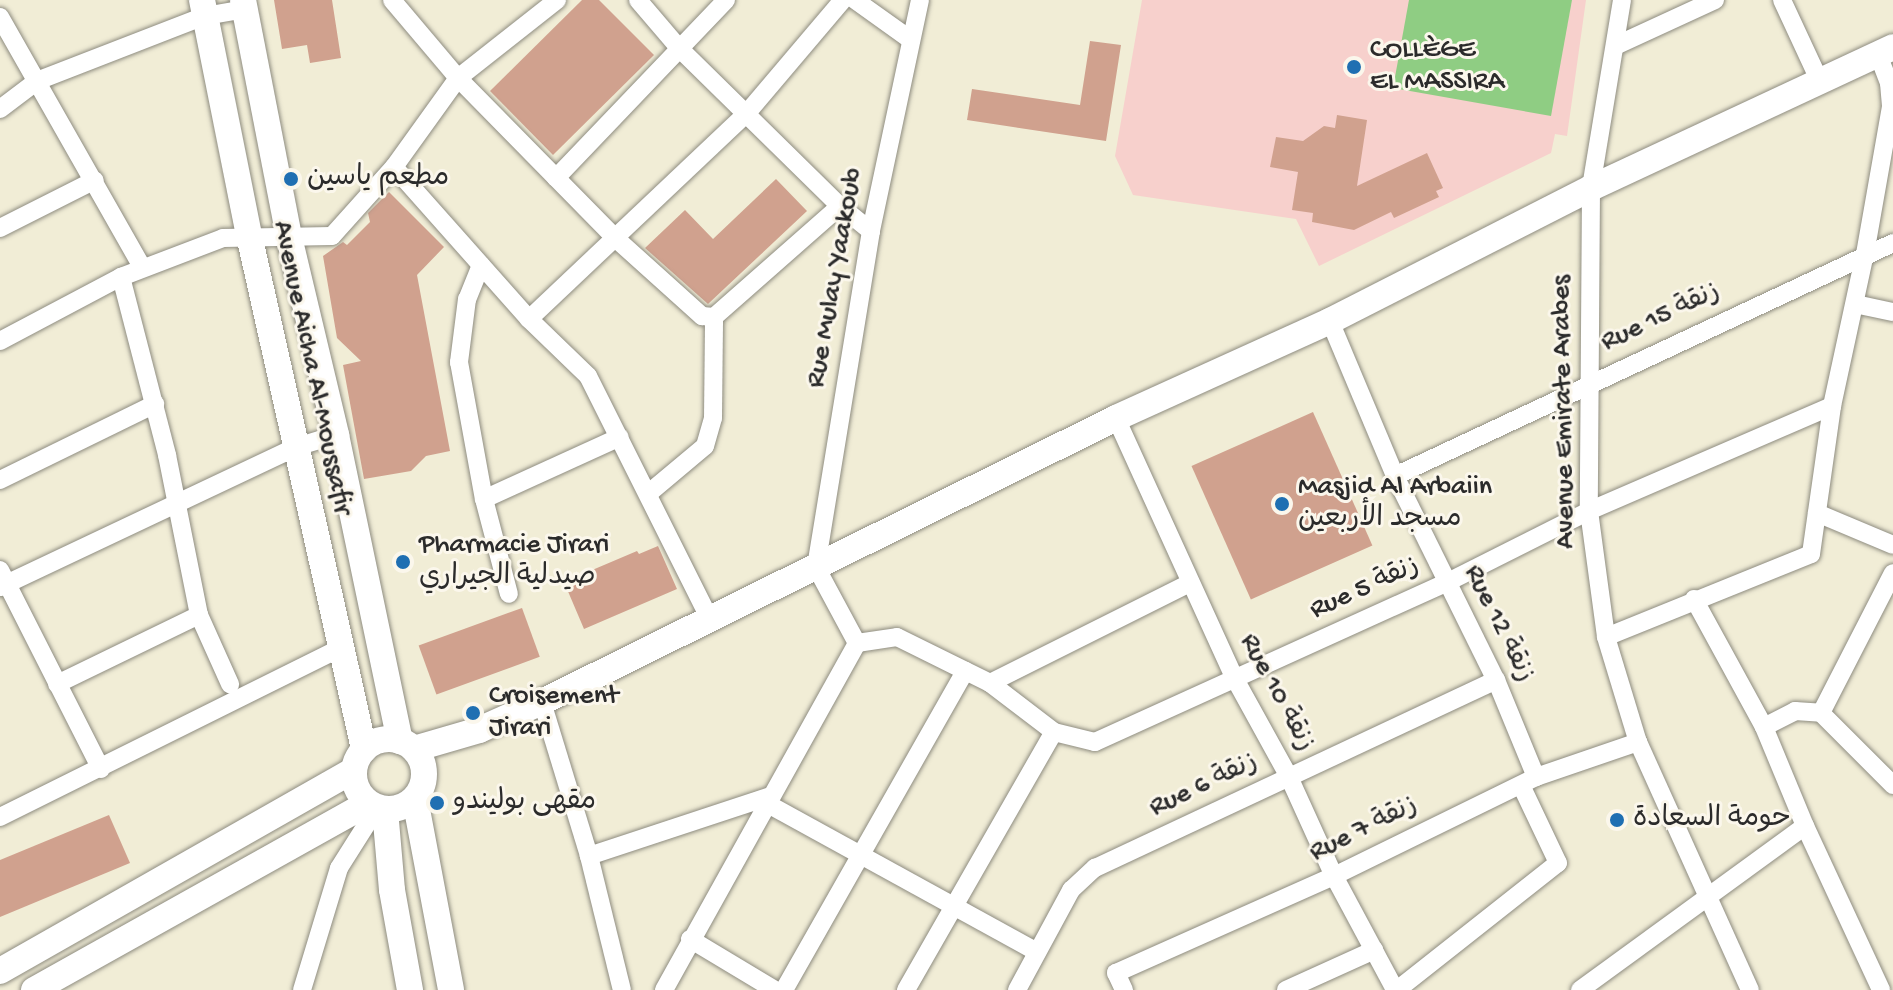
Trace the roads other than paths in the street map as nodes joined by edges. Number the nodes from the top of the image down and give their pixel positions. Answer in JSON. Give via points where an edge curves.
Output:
{"nodes":[{"id":1,"x":392,"y":0,"type":"edge"},
{"id":2,"x":557,"y":0,"type":"edge"},
{"id":3,"x":638,"y":0,"type":"edge"},
{"id":4,"x":726,"y":0,"type":"edge"},
{"id":5,"x":843,"y":0,"type":"edge"},
{"id":6,"x":855,"y":0,"type":"edge"},
{"id":7,"x":920,"y":0,"type":"edge"},
{"id":8,"x":1622,"y":0,"type":"edge"},
{"id":9,"x":1715,"y":0,"type":"edge"},
{"id":10,"x":1782,"y":0,"type":"edge"},
{"id":11,"x":244,"y":4,"type":"edge"},
{"id":12,"x":203,"y":8,"type":"edge"},
{"id":13,"x":0,"y":17,"type":"edge"},
{"id":14,"x":911,"y":40,"type":"junction"},
{"id":15,"x":1615,"y":46,"type":"junction"},
{"id":16,"x":679,"y":48,"type":"junction"},
{"id":17,"x":1885,"y":51,"type":"edge"},
{"id":18,"x":458,"y":78,"type":"junction"},
{"id":19,"x":37,"y":81,"type":"junction"},
{"id":20,"x":1820,"y":82,"type":"junction"},
{"id":21,"x":0,"y":109,"type":"edge"},
{"id":22,"x":747,"y":113,"type":"junction"},
{"id":23,"x":394,"y":167,"type":"junction"},
{"id":24,"x":556,"y":178,"type":"junction"},
{"id":25,"x":95,"y":180,"type":"junction"},
{"id":26,"x":1591,"y":188,"type":"junction"},
{"id":27,"x":840,"y":206,"type":"junction"},
{"id":28,"x":0,"y":228,"type":"edge"},
{"id":29,"x":871,"y":231,"type":"junction"},
{"id":30,"x":249,"y":235,"type":"junction"},
{"id":31,"x":613,"y":236,"type":"junction"},
{"id":32,"x":289,"y":237,"type":"junction"},
{"id":33,"x":1893,"y":243,"type":"edge"},
{"id":34,"x":1865,"y":254,"type":"junction"},
{"id":35,"x":481,"y":265,"type":"junction"},
{"id":36,"x":142,"y":267,"type":"junction"},
{"id":37,"x":121,"y":277,"type":"junction"},
{"id":38,"x":1855,"y":304,"type":"junction"},
{"id":39,"x":1893,"y":312,"type":"edge"},
{"id":40,"x":708,"y":317,"type":"junction"},
{"id":41,"x":529,"y":319,"type":"junction"},
{"id":42,"x":1330,"y":321,"type":"junction"},
{"id":43,"x":0,"y":341,"type":"edge"},
{"id":44,"x":1588,"y":383,"type":"junction"},
{"id":45,"x":155,"y":404,"type":"junction"},
{"id":46,"x":1832,"y":406,"type":"junction"},
{"id":47,"x":1116,"y":418,"type":"junction"},
{"id":48,"x":336,"y":435,"type":"junction"},
{"id":49,"x":620,"y":437,"type":"junction"},
{"id":50,"x":296,"y":447,"type":"junction"},
{"id":51,"x":1395,"y":476,"type":"junction"},
{"id":52,"x":0,"y":480,"type":"edge"},
{"id":53,"x":649,"y":493,"type":"junction"},
{"id":54,"x":484,"y":499,"type":"junction"},
{"id":55,"x":177,"y":501,"type":"junction"},
{"id":56,"x":1589,"y":511,"type":"junction"},
{"id":57,"x":1817,"y":513,"type":"junction"},
{"id":58,"x":1893,"y":545,"type":"edge"},
{"id":59,"x":816,"y":567,"type":"junction"},
{"id":60,"x":1893,"y":573,"type":"edge"},
{"id":61,"x":2,"y":580,"type":"edge"},
{"id":62,"x":1190,"y":583,"type":"junction"},
{"id":63,"x":1446,"y":583,"type":"junction"},
{"id":64,"x":509,"y":594,"type":"dead end"},
{"id":65,"x":1694,"y":599,"type":"junction"},
{"id":66,"x":199,"y":615,"type":"junction"},
{"id":67,"x":709,"y":618,"type":"junction"},
{"id":68,"x":1606,"y":637,"type":"junction"},
{"id":69,"x":857,"y":643,"type":"junction"},
{"id":70,"x":340,"y":648,"type":"junction"},
{"id":71,"x":965,"y":671,"type":"junction"},
{"id":72,"x":1235,"y":679,"type":"junction"},
{"id":73,"x":1496,"y":680,"type":"junction"},
{"id":74,"x":990,"y":683,"type":"junction"},
{"id":75,"x":57,"y":684,"type":"junction"},
{"id":76,"x":230,"y":684,"type":"dead end"},
{"id":77,"x":542,"y":702,"type":"junction"},
{"id":78,"x":1821,"y":713,"type":"junction"},
{"id":79,"x":1764,"y":727,"type":"junction"},
{"id":80,"x":1054,"y":732,"type":"junction"},
{"id":81,"x":1638,"y":742,"type":"junction"},
{"id":82,"x":413,"y":753,"type":"junction"},
{"id":83,"x":359,"y":760,"type":"junction"},
{"id":84,"x":101,"y":769,"type":"junction"},
{"id":85,"x":1289,"y":777,"type":"junction"},
{"id":86,"x":1891,"y":778,"type":"edge"},
{"id":87,"x":1528,"y":781,"type":"junction"},
{"id":88,"x":415,"y":799,"type":"junction"},
{"id":89,"x":768,"y":800,"type":"junction"},
{"id":90,"x":377,"y":807,"type":"junction"},
{"id":91,"x":0,"y":817,"type":"edge"},
{"id":92,"x":1805,"y":826,"type":"junction"},
{"id":93,"x":589,"y":856,"type":"junction"},
{"id":94,"x":859,"y":856,"type":"junction"},
{"id":95,"x":1334,"y":876,"type":"junction"},
{"id":96,"x":1709,"y":896,"type":"junction"},
{"id":97,"x":952,"y":906,"type":"junction"},
{"id":98,"x":690,"y":939,"type":"junction"},
{"id":99,"x":1374,"y":950,"type":"junction"},
{"id":100,"x":1037,"y":952,"type":"junction"},
{"id":101,"x":0,"y":971,"type":"edge"},
{"id":102,"x":1120,"y":981,"type":"edge"},
{"id":103,"x":34,"y":990,"type":"edge"},
{"id":104,"x":302,"y":990,"type":"edge"},
{"id":105,"x":410,"y":990,"type":"edge"},
{"id":106,"x":451,"y":990,"type":"edge"},
{"id":107,"x":622,"y":990,"type":"edge"},
{"id":108,"x":664,"y":990,"type":"edge"},
{"id":109,"x":775,"y":990,"type":"edge"},
{"id":110,"x":784,"y":990,"type":"edge"},
{"id":111,"x":906,"y":990,"type":"edge"},
{"id":112,"x":1017,"y":990,"type":"edge"},
{"id":113,"x":1286,"y":990,"type":"edge"},
{"id":114,"x":1396,"y":990,"type":"edge"},
{"id":115,"x":1580,"y":990,"type":"edge"},
{"id":116,"x":1750,"y":990,"type":"edge"},
{"id":117,"x":1881,"y":990,"type":"edge"}],
"edges":[{"from":1,"to":18,"type":"street"},
{"from":2,"to":18,"type":"street"},
{"from":3,"to":16,"type":"street"},
{"from":4,"to":16,"type":"street"},
{"from":5,"to":22,"type":"street"},
{"from":6,"to":14,"type":"street"},
{"from":7,"to":14,"type":"street","name":"Rue Mulay Yaakoub"},
{"from":8,"to":15,"type":"street","name":"Avenue Emirate Arabes"},
{"from":9,"to":15,"type":"street"},
{"from":10,"to":20,"type":"street"},
{"from":11,"to":12,"type":"street"},
{"from":11,"to":32,"type":"street","name":"Avenue Aicha Al-Moussafir"},
{"from":12,"to":19,"type":"street"},
{"from":12,"to":30,"type":"street","name":"Avenue Aicha Al-Moussafir"},
{"from":13,"to":19,"type":"street"},
{"from":14,"to":29,"type":"street","name":"Rue Mulay Yaakoub"},
{"from":15,"to":26,"type":"street","name":"Avenue Emirate Arabes"},
{"from":16,"to":22,"type":"street"},
{"from":16,"to":24,"type":"street"},
{"from":17,"to":20,"type":"street"},
{"from":17,"to":34,"type":"street","via":[[1891,106]]},
{"from":18,"to":23,"type":"street"},
{"from":18,"to":24,"type":"street"},
{"from":19,"to":21,"type":"street"},
{"from":19,"to":25,"type":"street"},
{"from":20,"to":26,"type":"street"},
{"from":22,"to":27,"type":"street"},
{"from":22,"to":31,"type":"street"},
{"from":23,"to":32,"type":"street","via":[[332,236]]},
{"from":23,"to":35,"type":"street"},
{"from":24,"to":31,"type":"street"},
{"from":25,"to":28,"type":"street"},
{"from":25,"to":36,"type":"street"},
{"from":26,"to":42,"type":"street"},
{"from":26,"to":44,"type":"street","name":"Avenue Emirate Arabes"},
{"from":27,"to":29,"type":"street"},
{"from":27,"to":40,"type":"street"},
{"from":29,"to":59,"type":"street","name":"Rue Mulay Yaakoub"},
{"from":30,"to":32,"type":"street"},
{"from":30,"to":36,"type":"street","via":[[223,238]]},
{"from":30,"to":50,"type":"street","name":"Avenue Aicha Al-Moussafir"},
{"from":31,"to":40,"type":"street"},
{"from":31,"to":41,"type":"street"},
{"from":32,"to":48,"type":"street","name":"Avenue Aicha Al-Moussafir"},
{"from":33,"to":34,"type":"street","name":"Rue 15 زنقة"},
{"from":34,"to":38,"type":"street"},
{"from":34,"to":44,"type":"street","name":"Rue 15 زنقة"},
{"from":35,"to":41,"type":"street"},
{"from":35,"to":54,"type":"street","via":[[467,299],[459,362]]},
{"from":36,"to":37,"type":"street"},
{"from":37,"to":43,"type":"street"},
{"from":37,"to":45,"type":"street"},
{"from":38,"to":39,"type":"street"},
{"from":38,"to":46,"type":"street"},
{"from":40,"to":53,"type":"street","via":[[713,418],[705,446]]},
{"from":41,"to":49,"type":"street","via":[[588,376]]},
{"from":42,"to":47,"type":"street"},
{"from":42,"to":51,"type":"street","name":"Rue 12 زنقة"},
{"from":44,"to":51,"type":"street","name":"Rue 15 زنقة"},
{"from":44,"to":56,"type":"street","name":"Avenue Emirate Arabes"},
{"from":45,"to":52,"type":"street"},
{"from":45,"to":55,"type":"street"},
{"from":46,"to":56,"type":"street","name":"Rue 5 زنقة"},
{"from":46,"to":57,"type":"street"},
{"from":47,"to":59,"type":"street"},
{"from":47,"to":62,"type":"street","name":"Rue 10 زنقة"},
{"from":48,"to":50,"type":"street"},
{"from":48,"to":82,"type":"street","name":"Avenue Aicha Al-Moussafir"},
{"from":49,"to":53,"type":"street"},
{"from":49,"to":54,"type":"street"},
{"from":50,"to":55,"type":"street"},
{"from":50,"to":70,"type":"street","name":"Avenue Aicha Al-Moussafir"},
{"from":51,"to":63,"type":"street","name":"Rue 12 زنقة"},
{"from":53,"to":67,"type":"street"},
{"from":54,"to":64,"type":"street"},
{"from":55,"to":61,"type":"street"},
{"from":55,"to":66,"type":"street"},
{"from":56,"to":63,"type":"street","name":"Rue 5 زنقة"},
{"from":56,"to":68,"type":"street","name":"Avenue Emirate Arabes"},
{"from":57,"to":58,"type":"street"},
{"from":57,"to":65,"type":"street","via":[[1811,554]]},
{"from":59,"to":67,"type":"street"},
{"from":59,"to":69,"type":"street"},
{"from":60,"to":78,"type":"street"},
{"from":61,"to":75,"type":"street"},
{"from":62,"to":72,"type":"street","name":"Rue 10 زنقة"},
{"from":62,"to":74,"type":"street"},
{"from":63,"to":72,"type":"street","name":"Rue 5 زنقة"},
{"from":63,"to":73,"type":"street","name":"Rue 12 زنقة"},
{"from":65,"to":68,"type":"street"},
{"from":65,"to":79,"type":"street"},
{"from":66,"to":75,"type":"street"},
{"from":66,"to":76,"type":"street"},
{"from":67,"to":77,"type":"street"},
{"from":68,"to":81,"type":"street","name":"Avenue Emirate Arabes"},
{"from":69,"to":71,"type":"street","via":[[897,637]]},
{"from":69,"to":89,"type":"street"},
{"from":70,"to":83,"type":"street","name":"Avenue Aicha Al-Moussafir"},
{"from":70,"to":84,"type":"street"},
{"from":71,"to":74,"type":"street"},
{"from":71,"to":94,"type":"street"},
{"from":72,"to":80,"type":"street","name":"Rue 5 زنقة","via":[[1095,742]]},
{"from":72,"to":85,"type":"street","name":"Rue 10 زنقة"},
{"from":73,"to":85,"type":"street","name":"Rue 6 زنقة"},
{"from":73,"to":87,"type":"street","name":"Rue 12 زنقة"},
{"from":74,"to":80,"type":"street"},
{"from":75,"to":84,"type":"street"},
{"from":77,"to":82,"type":"street"},
{"from":77,"to":93,"type":"street"},
{"from":78,"to":79,"type":"street","via":[[1795,711]]},
{"from":78,"to":86,"type":"street"},
{"from":79,"to":92,"type":"street"},
{"from":80,"to":97,"type":"street"},
{"from":81,"to":87,"type":"street","name":"Rue 7 زنقة"},
{"from":81,"to":96,"type":"street","name":"Avenue Emirate Arabes"},
{"from":82,"to":83,"type":"street","via":[[385,739]]},
{"from":82,"to":88,"type":"street","via":[[423,786]]},
{"from":83,"to":90,"type":"street","via":[[355,785]]},
{"from":83,"to":101,"type":"street"},
{"from":84,"to":91,"type":"street"},
{"from":85,"to":95,"type":"street","name":"Rue 10 زنقة"},
{"from":85,"to":100,"type":"street","name":"Rue 6 زنقة","via":[[1095,868],[1071,890]]},
{"from":87,"to":95,"type":"street","name":"Rue 7 زنقة"},
{"from":87,"to":114,"type":"street","name":"Rue 12 زنقة","via":[[1558,863]]},
{"from":88,"to":90,"type":"street","via":[[401,808]]},
{"from":88,"to":106,"type":"street"},
{"from":89,"to":93,"type":"street"},
{"from":89,"to":94,"type":"street"},
{"from":89,"to":98,"type":"street"},
{"from":90,"to":103,"type":"street"},
{"from":90,"to":104,"type":"street","via":[[339,868]]},
{"from":90,"to":105,"type":"street"},
{"from":92,"to":96,"type":"street"},
{"from":92,"to":117,"type":"street"},
{"from":93,"to":107,"type":"street"},
{"from":94,"to":97,"type":"street"},
{"from":94,"to":110,"type":"street"},
{"from":95,"to":99,"type":"street","name":"Rue 10 زنقة"},
{"from":95,"to":102,"type":"street","name":"Rue 7 زنقة"},
{"from":96,"to":115,"type":"street"},
{"from":96,"to":116,"type":"street","name":"Avenue Emirate Arabes"},
{"from":97,"to":100,"type":"street"},
{"from":97,"to":111,"type":"street"},
{"from":98,"to":108,"type":"street"},
{"from":98,"to":109,"type":"street"},
{"from":99,"to":113,"type":"street"},
{"from":99,"to":114,"type":"street","name":"Rue 10 زنقة"},
{"from":100,"to":112,"type":"street"}]}
